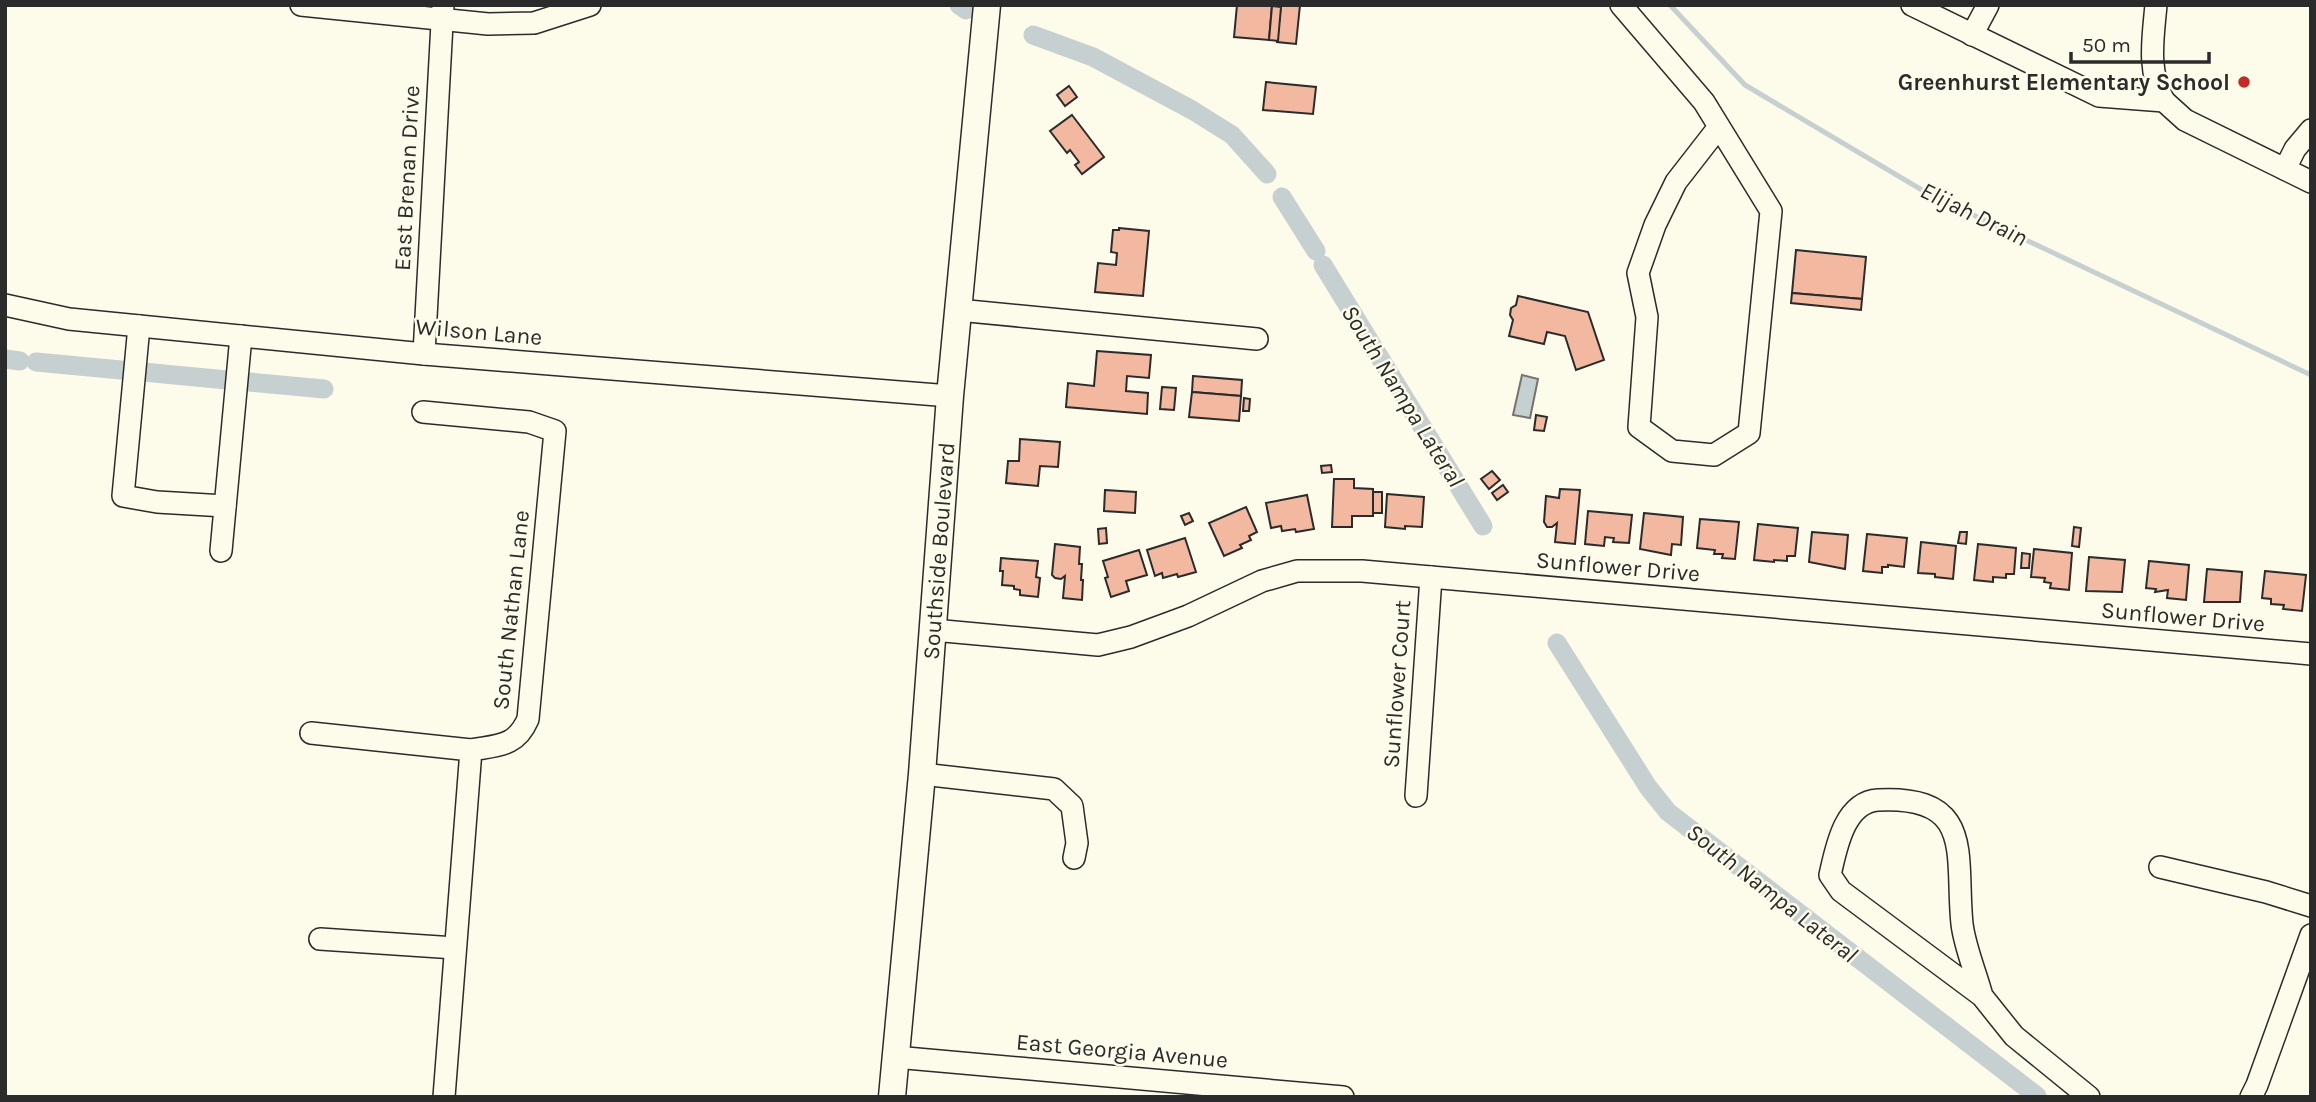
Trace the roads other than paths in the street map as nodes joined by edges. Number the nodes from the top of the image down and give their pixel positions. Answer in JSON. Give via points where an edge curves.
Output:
{"nodes":[{"id":1,"x":301,"y":5,"type":"edge"},
{"id":2,"x":590,"y":5,"type":"edge"},
{"id":3,"x":987,"y":5,"type":"edge"},
{"id":4,"x":1621,"y":5,"type":"edge"},
{"id":5,"x":1912,"y":5,"type":"edge"},
{"id":6,"x":1988,"y":5,"type":"edge"},
{"id":7,"x":2156,"y":5,"type":"edge"},
{"id":8,"x":443,"y":12,"type":"edge"},
{"id":9,"x":1972,"y":35,"type":"junction"},
{"id":10,"x":2164,"y":101,"type":"junction"},
{"id":11,"x":1718,"y":128,"type":"junction"},
{"id":12,"x":2311,"y":130,"type":"edge"},
{"id":13,"x":2284,"y":169,"type":"junction"},
{"id":14,"x":2311,"y":182,"type":"edge"},
{"id":15,"x":5,"y":305,"type":"edge"},
{"id":16,"x":958,"y":310,"type":"junction"},
{"id":17,"x":139,"y":326,"type":"junction"},
{"id":18,"x":241,"y":336,"type":"junction"},
{"id":19,"x":1257,"y":339,"type":"dead end"},
{"id":20,"x":424,"y":354,"type":"junction"},
{"id":21,"x":950,"y":396,"type":"junction"},
{"id":22,"x":423,"y":412,"type":"dead end"},
{"id":23,"x":225,"y":506,"type":"junction"},
{"id":24,"x":221,"y":551,"type":"dead end"},
{"id":25,"x":1431,"y":577,"type":"junction"},
{"id":26,"x":933,"y":630,"type":"junction"},
{"id":27,"x":2311,"y":654,"type":"edge"},
{"id":28,"x":311,"y":733,"type":"dead end"},
{"id":29,"x":471,"y":750,"type":"junction"},
{"id":30,"x":922,"y":774,"type":"junction"},
{"id":31,"x":1416,"y":796,"type":"dead end"},
{"id":32,"x":1074,"y":858,"type":"dead end"},
{"id":33,"x":2160,"y":867,"type":"dead end"},
{"id":34,"x":2311,"y":906,"type":"edge"},
{"id":35,"x":2311,"y":935,"type":"edge"},
{"id":36,"x":320,"y":939,"type":"dead end"},
{"id":37,"x":455,"y":948,"type":"junction"},
{"id":38,"x":1982,"y":996,"type":"junction"},
{"id":39,"x":895,"y":1057,"type":"junction"},
{"id":40,"x":444,"y":1097,"type":"edge"},
{"id":41,"x":892,"y":1097,"type":"edge"},
{"id":42,"x":1343,"y":1097,"type":"edge"},
{"id":43,"x":2089,"y":1097,"type":"edge"},
{"id":44,"x":2251,"y":1097,"type":"edge"}],
"edges":[{"from":1,"to":8,"type":"street"},
{"from":2,"to":8,"type":"street","via":[[534,23],[488,24]]},
{"from":3,"to":16,"type":"main road","name":"Southside Boulevard"},
{"from":4,"to":11,"type":"street","via":[[1704,102]]},
{"from":5,"to":9,"type":"street"},
{"from":6,"to":9,"type":"street"},
{"from":7,"to":10,"type":"street","via":[[2153,73]]},
{"from":8,"to":20,"type":"street","name":"East Brenan Drive"},
{"from":9,"to":10,"type":"street","via":[[2099,96]]},
{"from":10,"to":13,"type":"street","via":[[2185,120]]},
{"from":11,"to":11,"type":"street","via":[[1771,211],[1749,433],[1714,454],[1672,452],[1639,427],[1647,317],[1638,273],[1676,182]]},
{"from":12,"to":13,"type":"street"},
{"from":13,"to":14,"type":"street"},
{"from":15,"to":17,"type":"street","name":"Wilson Lane","via":[[69,319]]},
{"from":16,"to":19,"type":"street"},
{"from":16,"to":21,"type":"main road","name":"Southside Boulevard"},
{"from":17,"to":18,"type":"street","name":"Wilson Lane"},
{"from":17,"to":23,"type":"street","via":[[122,496]]},
{"from":18,"to":20,"type":"street","name":"Wilson Lane"},
{"from":18,"to":23,"type":"street"},
{"from":20,"to":21,"type":"street","name":"Wilson Lane"},
{"from":21,"to":26,"type":"main road","name":"Southside Boulevard"},
{"from":22,"to":29,"type":"street","name":"South Nathan Lane","via":[[530,422],[555,431],[528,719],[523,732],[511,742]]},
{"from":23,"to":24,"type":"street"},
{"from":25,"to":26,"type":"street","name":"Sunflower Drive","via":[[1297,570],[1188,616],[1098,645]]},
{"from":25,"to":27,"type":"street","name":"Sunflower Drive"},
{"from":25,"to":31,"type":"street","name":"Sunflower Court"},
{"from":26,"to":30,"type":"main road","name":"Southside Boulevard"},
{"from":28,"to":29,"type":"street"},
{"from":29,"to":37,"type":"street"},
{"from":30,"to":32,"type":"street","via":[[1054,789],[1072,806],[1077,843]]},
{"from":30,"to":39,"type":"main road","name":"Southside Boulevard"},
{"from":33,"to":34,"type":"street"},
{"from":35,"to":44,"type":"street"},
{"from":36,"to":37,"type":"street"},
{"from":37,"to":40,"type":"street"},
{"from":38,"to":38,"type":"street","via":[[1841,891],[1830,875],[1836,846],[1850,816],[1867,801],[1901,799],[1935,808],[1950,824],[1960,854],[1962,926]]},
{"from":38,"to":43,"type":"street","via":[[2014,1036]]},
{"from":39,"to":41,"type":"main road","name":"Southside Boulevard"},
{"from":39,"to":42,"type":"street","name":"East Georgia Avenue"}]}
